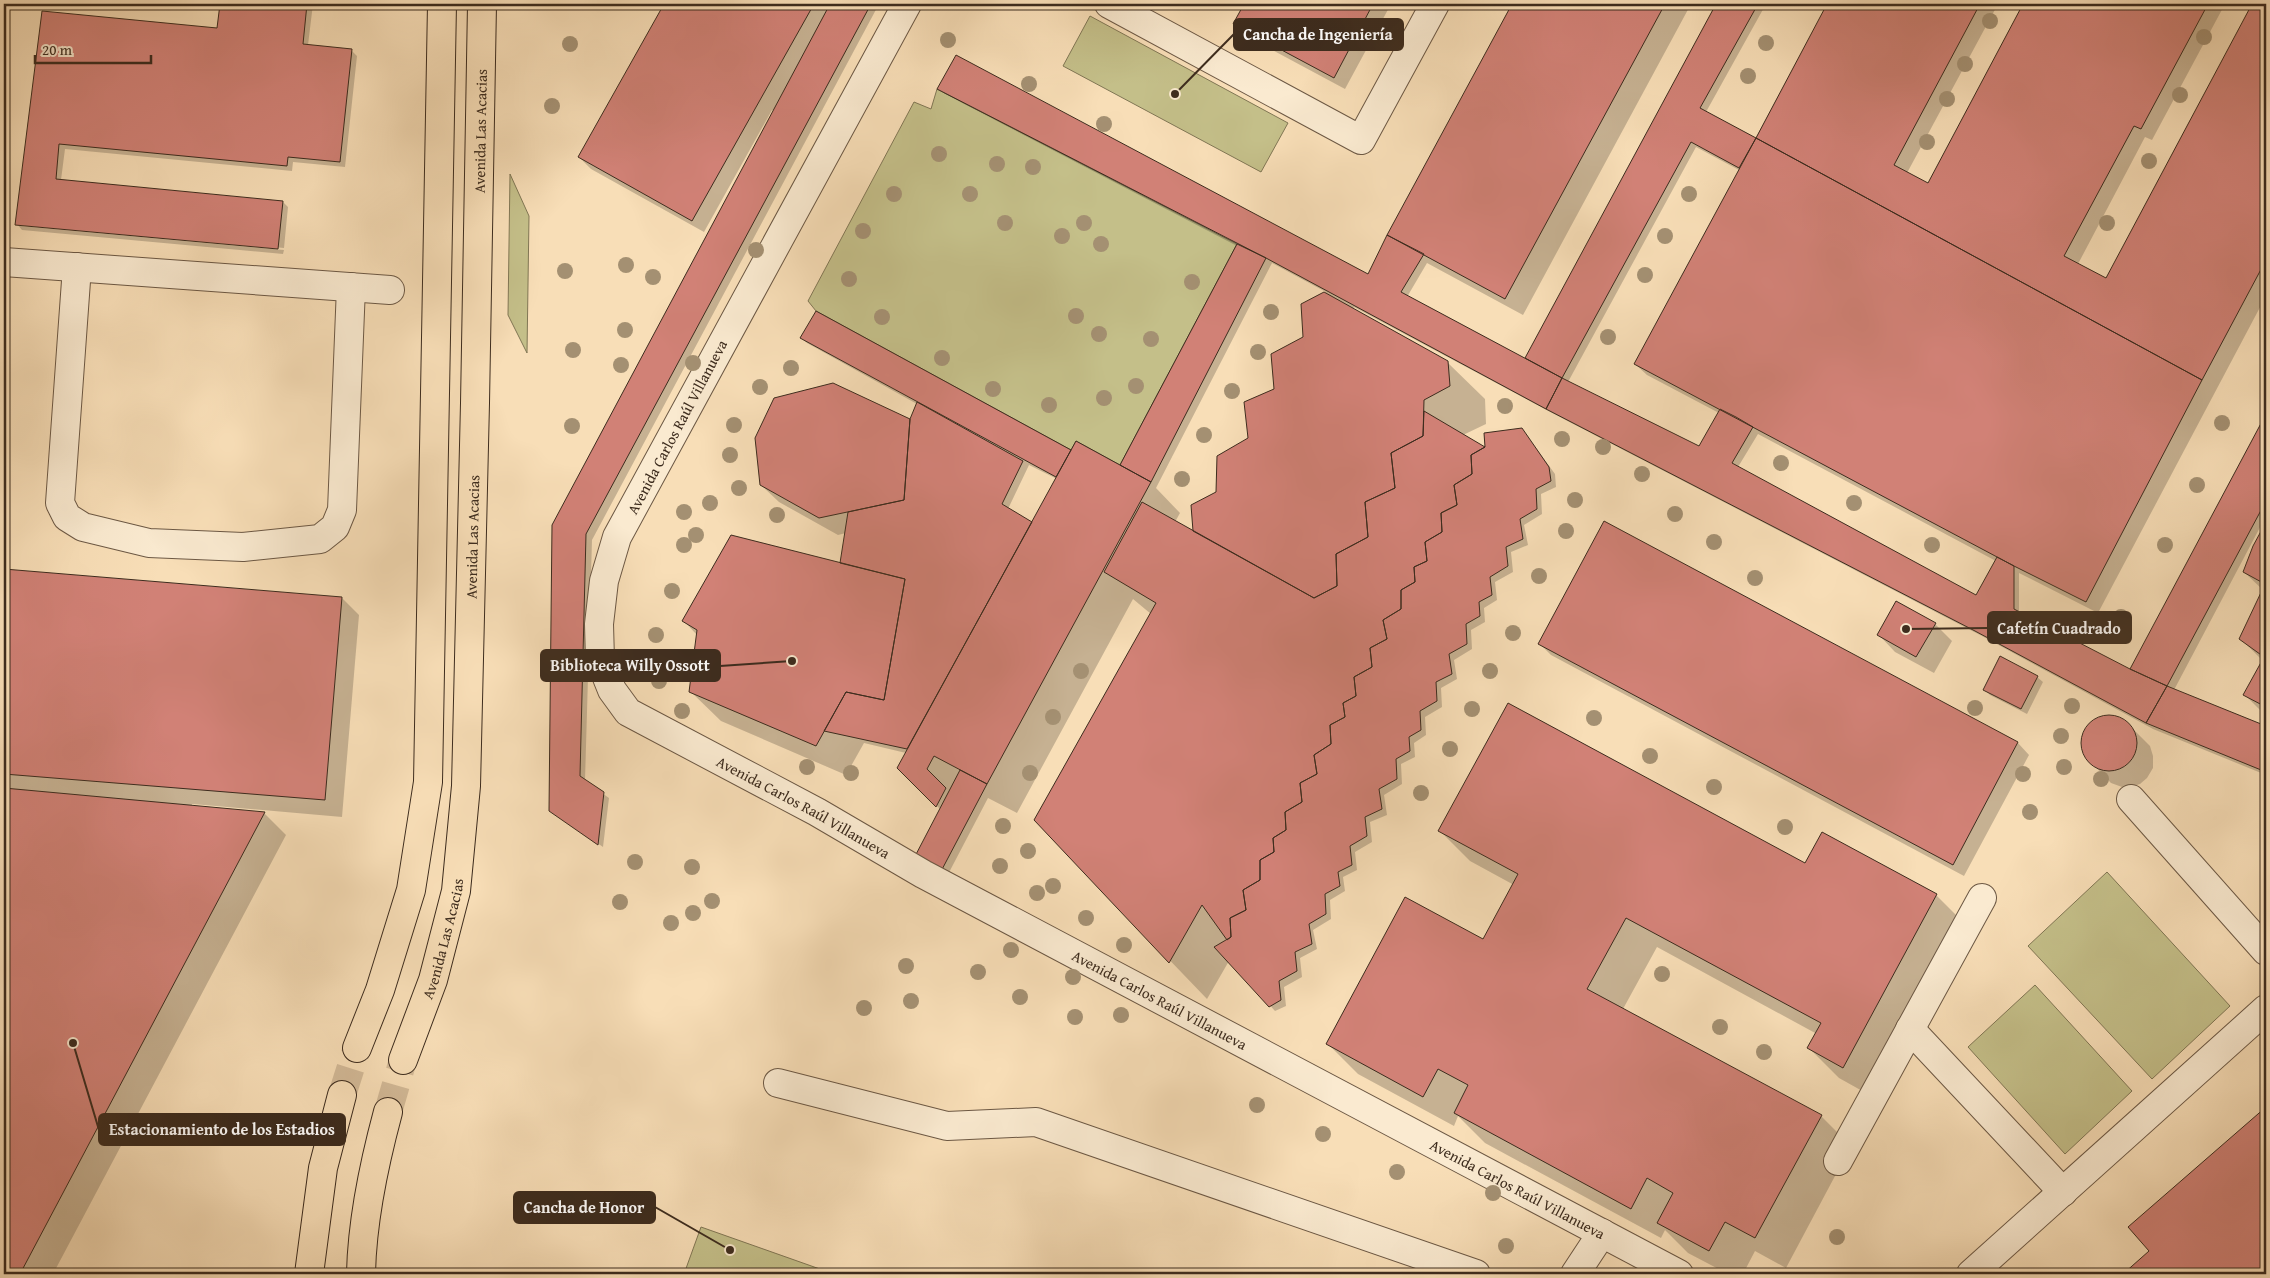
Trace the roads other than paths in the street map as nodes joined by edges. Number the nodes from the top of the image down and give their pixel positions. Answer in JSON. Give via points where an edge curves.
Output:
{"nodes":[{"id":1,"x":442,"y":4,"type":"edge"},
{"id":2,"x":482,"y":4,"type":"edge"},
{"id":3,"x":907,"y":4,"type":"edge"},
{"id":4,"x":1110,"y":4,"type":"edge"},
{"id":5,"x":1435,"y":4,"type":"edge"},
{"id":6,"x":4,"y":262,"type":"edge"},
{"id":7,"x":77,"y":267,"type":"junction"},
{"id":8,"x":351,"y":287,"type":"junction"},
{"id":9,"x":390,"y":290,"type":"dead end"},
{"id":10,"x":2131,"y":799,"type":"dead end"},
{"id":11,"x":1982,"y":898,"type":"dead end"},
{"id":12,"x":2266,"y":951,"type":"edge"},
{"id":13,"x":2266,"y":1010,"type":"edge"},
{"id":14,"x":1910,"y":1029,"type":"junction"},
{"id":15,"x":357,"y":1048,"type":"tunnel mouth"},
{"id":16,"x":403,"y":1060,"type":"tunnel mouth"},
{"id":17,"x":778,"y":1083,"type":"dead end"},
{"id":18,"x":342,"y":1095,"type":"tunnel mouth"},
{"id":19,"x":388,"y":1112,"type":"tunnel mouth"},
{"id":20,"x":1838,"y":1161,"type":"dead end"},
{"id":21,"x":2063,"y":1192,"type":"junction"},
{"id":22,"x":1602,"y":1233,"type":"junction"},
{"id":23,"x":309,"y":1274,"type":"edge"},
{"id":24,"x":361,"y":1274,"type":"edge"},
{"id":25,"x":1476,"y":1274,"type":"edge"},
{"id":26,"x":1575,"y":1274,"type":"edge"},
{"id":27,"x":1679,"y":1274,"type":"edge"},
{"id":28,"x":1971,"y":1274,"type":"edge"}],
"edges":[{"from":1,"to":15,"type":"main road","via":[[428,782],[411,890],[383,981]]},
{"from":2,"to":16,"type":"main road","name":"Avenida Las Acacias","via":[[466,786],[456,892],[433,980]]},
{"from":3,"to":22,"type":"lane","name":"Avenida Carlos Raúl Villanueva","via":[[618,537],[604,581],[599,624],[600,660],[612,690],[628,712],[817,812],[923,874]]},
{"from":4,"to":5,"type":"lane","via":[[1362,140]]},
{"from":6,"to":7,"type":"lane"},
{"from":7,"to":8,"type":"lane"},
{"from":7,"to":8,"type":"lane","via":[[60,503],[67,517],[83,528],[149,542],[243,546],[320,539],[335,527],[342,510]]},
{"from":8,"to":9,"type":"lane"},
{"from":10,"to":12,"type":"lane"},
{"from":11,"to":14,"type":"lane"},
{"from":13,"to":21,"type":"lane"},
{"from":14,"to":20,"type":"lane"},
{"from":14,"to":21,"type":"lane"},
{"from":17,"to":25,"type":"lane","via":[[947,1126],[1036,1122]]},
{"from":18,"to":23,"type":"main road","via":[[323,1168]]},
{"from":19,"to":24,"type":"main road","via":[[376,1156],[361,1253]]},
{"from":21,"to":28,"type":"lane"},
{"from":22,"to":26,"type":"lane"},
{"from":22,"to":27,"type":"lane","name":"Avenida Carlos Raúl Villanueva"}]}
